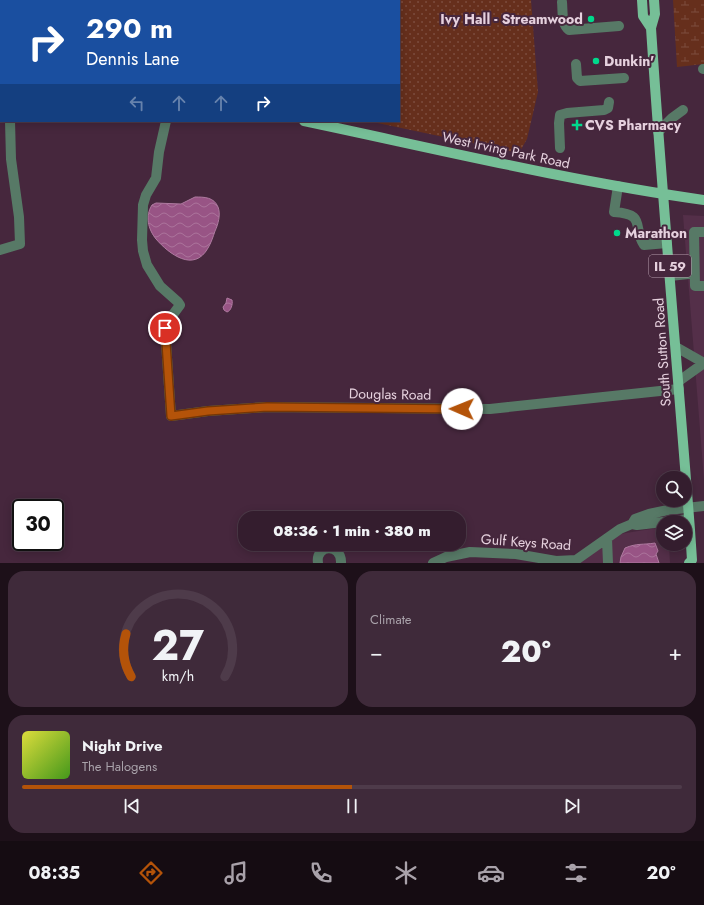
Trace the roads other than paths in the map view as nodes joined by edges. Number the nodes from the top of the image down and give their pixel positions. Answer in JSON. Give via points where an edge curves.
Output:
{"nodes":[{"id":1,"x":642,"y":0,"type":"edge"},
{"id":2,"x":654,"y":0,"type":"edge"},
{"id":3,"x":562,"y":2,"type":"dead end"},
{"id":4,"x":619,"y":26,"type":"dead end"},
{"id":5,"x":651,"y":28,"type":"junction"},
{"id":6,"x":576,"y":64,"type":"dead end"},
{"id":7,"x":624,"y":78,"type":"dead end"},
{"id":8,"x":609,"y":102,"type":"dead end"},
{"id":9,"x":683,"y":110,"type":"dead end"},
{"id":10,"x":10,"y":122,"type":"edge"},
{"id":11,"x":166,"y":122,"type":"edge"},
{"id":12,"x":309,"y":122,"type":"edge"},
{"id":13,"x":658,"y":132,"type":"junction"},
{"id":14,"x":560,"y":148,"type":"dead end"},
{"id":15,"x":618,"y":186,"type":"junction"},
{"id":16,"x":663,"y":194,"type":"junction"},
{"id":17,"x":704,"y":200,"type":"edge"},
{"id":18,"x":704,"y":232,"type":"edge"},
{"id":19,"x":667,"y":240,"type":"junction"},
{"id":20,"x":0,"y":250,"type":"edge"},
{"id":21,"x":694,"y":268,"type":"junction"},
{"id":22,"x":670,"y":271,"type":"junction"},
{"id":23,"x":704,"y":286,"type":"edge"},
{"id":24,"x":676,"y":347,"type":"junction"},
{"id":25,"x":679,"y":385,"type":"junction"},
{"id":26,"x":704,"y":506,"type":"edge"},
{"id":27,"x":688,"y":508,"type":"junction"},
{"id":28,"x":689,"y":515,"type":"edge"},
{"id":29,"x":656,"y":523,"type":"edge"},
{"id":30,"x":632,"y":524,"type":"junction"},
{"id":31,"x":606,"y":539,"type":"junction"},
{"id":32,"x":691,"y":551,"type":"edge"},
{"id":33,"x":525,"y":559,"type":"edge"},
{"id":34,"x":692,"y":562,"type":"edge"},
{"id":35,"x":318,"y":563,"type":"edge"},
{"id":36,"x":340,"y":563,"type":"edge"},
{"id":37,"x":433,"y":563,"type":"edge"},
{"id":38,"x":608,"y":563,"type":"edge"}],
"edges":[{"from":1,"to":5,"type":"main road","name":"South Sutton Road","number":"IL 59","via":[[643,16]]},
{"from":2,"to":5,"type":"main road","number":"IL 59","via":[[655,14]]},
{"from":3,"to":4,"type":"street","via":[[564,24],[569,30]]},
{"from":5,"to":13,"type":"main road","name":"South Sutton Road","number":"IL 59"},
{"from":6,"to":7,"type":"street","via":[[577,78],[580,81]]},
{"from":8,"to":14,"type":"street","via":[[608,108],[604,110],[567,112],[560,115]]},
{"from":9,"to":13,"type":"street"},
{"from":10,"to":20,"type":"street","via":[[11,159],[20,244]]},
{"from":11,"to":25,"type":"street","name":"Douglas Road","via":[[156,178],[143,205],[142,228],[143,251],[147,265],[160,286],[180,305],[165,328],[171,416],[267,407],[490,409]]},
{"from":12,"to":15,"type":"main road","name":"West Irving Park Road"},
{"from":13,"to":16,"type":"main road","name":"South Sutton Road","number":"IL 59"},
{"from":15,"to":16,"type":"main road","name":"West Irving Park Road"},
{"from":15,"to":19,"type":"street","via":[[614,212],[624,213],[636,220],[644,245]]},
{"from":16,"to":17,"type":"main road","name":"West Irving Park Road"},
{"from":16,"to":19,"type":"main road","name":"South Sutton Road","number":"IL 59"},
{"from":18,"to":21,"type":"street","via":[[694,232]]},
{"from":19,"to":22,"type":"main road","name":"South Sutton Road","number":"IL 59"},
{"from":21,"to":22,"type":"street","via":[[688,274]]},
{"from":21,"to":23,"type":"street","via":[[695,286]]},
{"from":22,"to":24,"type":"main road","name":"South Sutton Road","number":"IL 59"},
{"from":24,"to":25,"type":"main road","name":"South Sutton Road","number":"IL 59"},
{"from":24,"to":25,"type":"street","via":[[704,363]]},
{"from":25,"to":27,"type":"main road","name":"South Sutton Road","number":"IL 59"},
{"from":26,"to":27,"type":"street","name":"Gulf Keys Road"},
{"from":27,"to":28,"type":"main road","name":"South Sutton Road","number":"IL 59"},
{"from":27,"to":30,"type":"street","name":"Gulf Keys Road","via":[[649,514],[635,519]]},
{"from":29,"to":30,"type":"street","name":"Gulf Keys Road"},
{"from":30,"to":31,"type":"street","name":"Gulf Keys Road"},
{"from":31,"to":33,"type":"street","name":"Gulf Keys Road","via":[[576,560]]},
{"from":31,"to":38,"type":"street"},
{"from":32,"to":34,"type":"main road","name":"South Sutton Road","number":"IL 59"},
{"from":33,"to":37,"type":"street","name":"Gulf Keys Road","via":[[470,552],[446,557]]},
{"from":35,"to":36,"type":"street","via":[[320,552],[332,548],[338,551]]}]}
